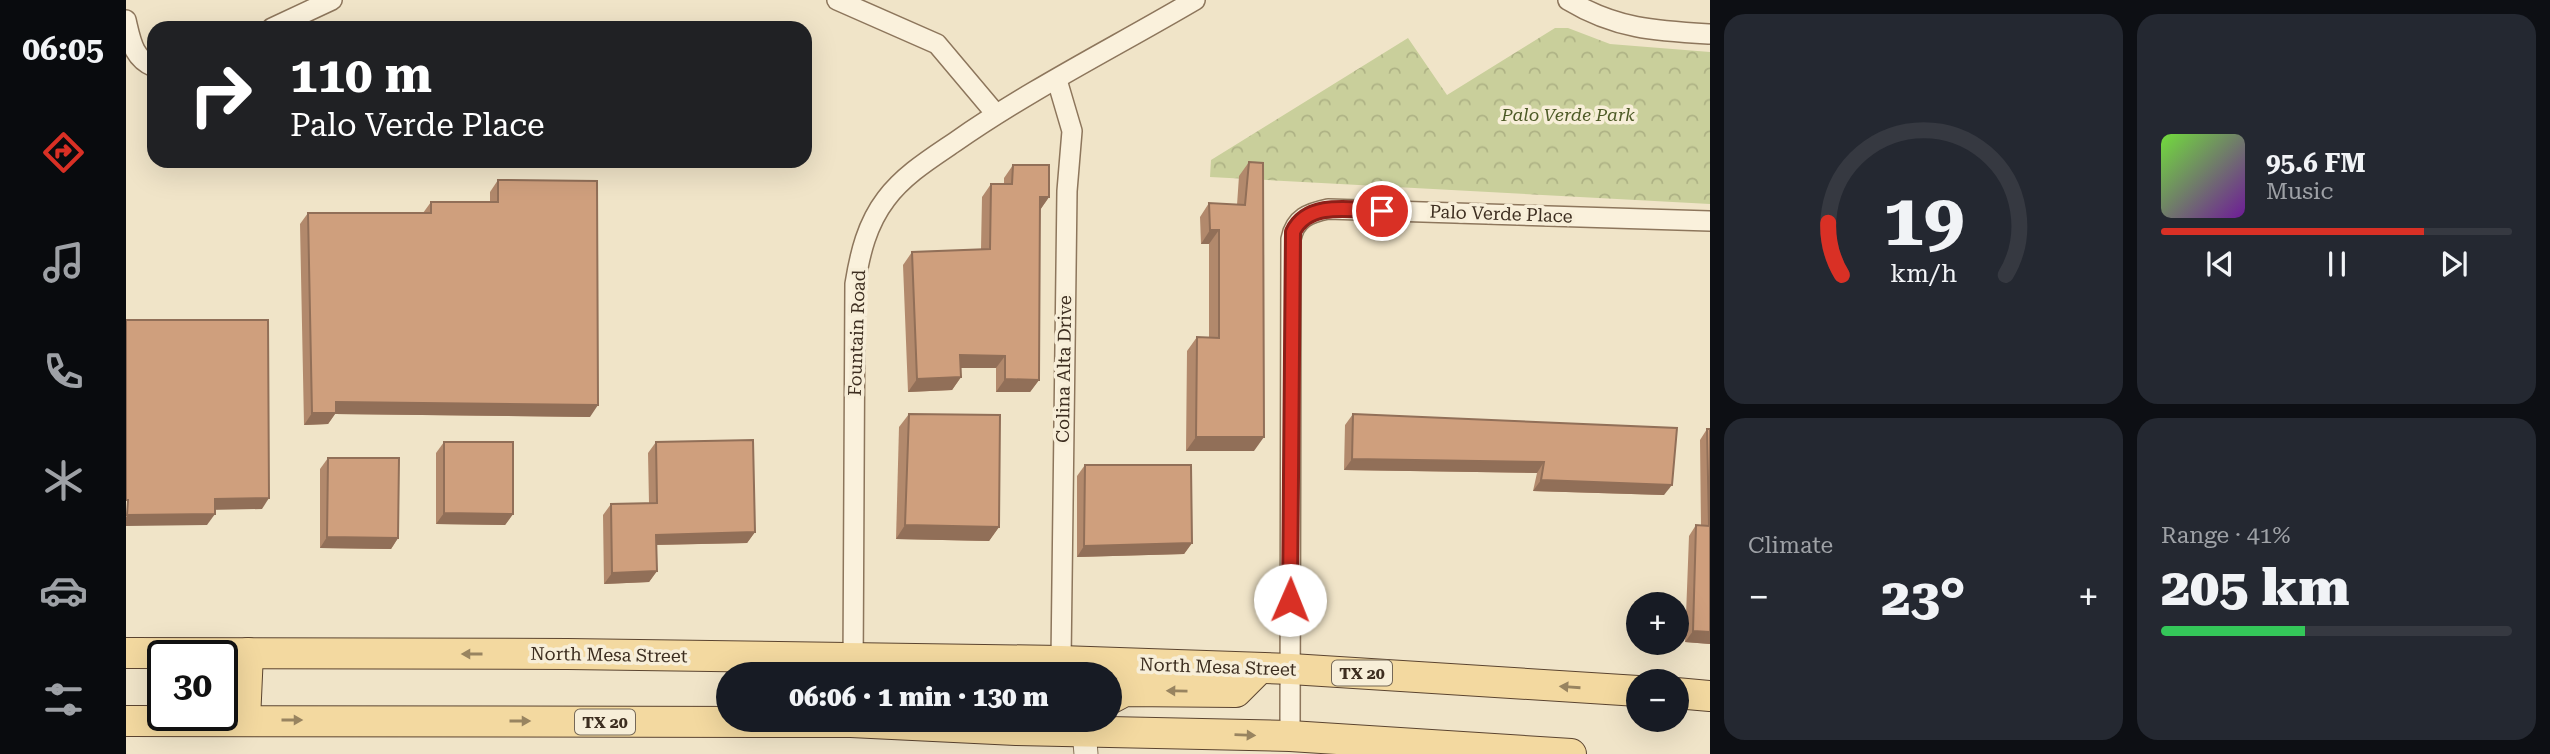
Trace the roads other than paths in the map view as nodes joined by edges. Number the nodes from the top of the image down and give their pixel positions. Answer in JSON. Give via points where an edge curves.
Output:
{"nodes":[{"id":1,"x":332,"y":0,"type":"edge"},
{"id":2,"x":837,"y":0,"type":"edge"},
{"id":3,"x":1195,"y":0,"type":"edge"},
{"id":4,"x":1569,"y":0,"type":"edge"},
{"id":5,"x":126,"y":20,"type":"edge"},
{"id":6,"x":287,"y":21,"type":"edge"},
{"id":7,"x":1710,"y":34,"type":"edge"},
{"id":8,"x":147,"y":64,"type":"edge"},
{"id":9,"x":1057,"y":80,"type":"junction"},
{"id":10,"x":996,"y":114,"type":"junction"},
{"id":11,"x":1710,"y":221,"type":"edge"},
{"id":12,"x":126,"y":653,"type":"edge"},
{"id":13,"x":248,"y":653,"type":"junction"},
{"id":14,"x":853,"y":662,"type":"edge"},
{"id":15,"x":1044,"y":662,"type":"edge"},
{"id":16,"x":716,"y":663,"type":"edge"},
{"id":17,"x":1122,"y":666,"type":"edge"},
{"id":18,"x":1260,"y":668,"type":"junction"},
{"id":19,"x":1291,"y":669,"type":"junction"},
{"id":20,"x":1626,"y":690,"type":"edge"},
{"id":21,"x":1122,"y":693,"type":"edge"},
{"id":22,"x":1689,"y":694,"type":"edge"},
{"id":23,"x":1710,"y":696,"type":"edge"},
{"id":24,"x":246,"y":720,"type":"junction"},
{"id":25,"x":126,"y":721,"type":"edge"},
{"id":26,"x":716,"y":721,"type":"edge"},
{"id":27,"x":1122,"y":732,"type":"edge"},
{"id":28,"x":1290,"y":736,"type":"junction"},
{"id":29,"x":1571,"y":754,"type":"edge"}],
"edges":[{"from":1,"to":6,"type":"street"},
{"from":2,"to":10,"type":"street","via":[[937,44]]},
{"from":3,"to":9,"type":"street","name":"Fountain Road"},
{"from":4,"to":7,"type":"street","via":[[1590,13],[1642,30]]},
{"from":5,"to":8,"type":"street","via":[[133,50]]},
{"from":9,"to":10,"type":"street","name":"Fountain Road"},
{"from":9,"to":15,"type":"street","name":"Colina Alta Drive","via":[[1072,131]]},
{"from":10,"to":14,"type":"street","name":"Fountain Road","via":[[902,181],[871,223],[859,258],[855,284]]},
{"from":11,"to":19,"type":"street","name":"Palo Verde Place","via":[[1328,209],[1310,213],[1296,224],[1291,239]]},
{"from":12,"to":13,"type":"main road","name":"North Mesa Street","number":"TX 20"},
{"from":16,"to":13,"type":"main road","name":"North Mesa Street","number":"TX 20","one_way":true},
{"from":13,"to":24,"type":"main road"},
{"from":17,"to":18,"type":"main road","name":"North Mesa Street","number":"TX 20"},
{"from":18,"to":19,"type":"main road","name":"North Mesa Street","number":"TX 20"},
{"from":18,"to":21,"type":"main road","one_way":true,"via":[[1236,692]]},
{"from":20,"to":19,"type":"main road","name":"North Mesa Street","number":"TX 20","one_way":true},
{"from":19,"to":28,"type":"street"},
{"from":22,"to":23,"type":"main road"},
{"from":24,"to":25,"type":"main road","number":"TX 20"},
{"from":24,"to":26,"type":"main road","number":"TX 20","one_way":true},
{"from":27,"to":28,"type":"main road","number":"TX 20","one_way":true},
{"from":28,"to":29,"type":"main road","number":"TX 20"}]}
